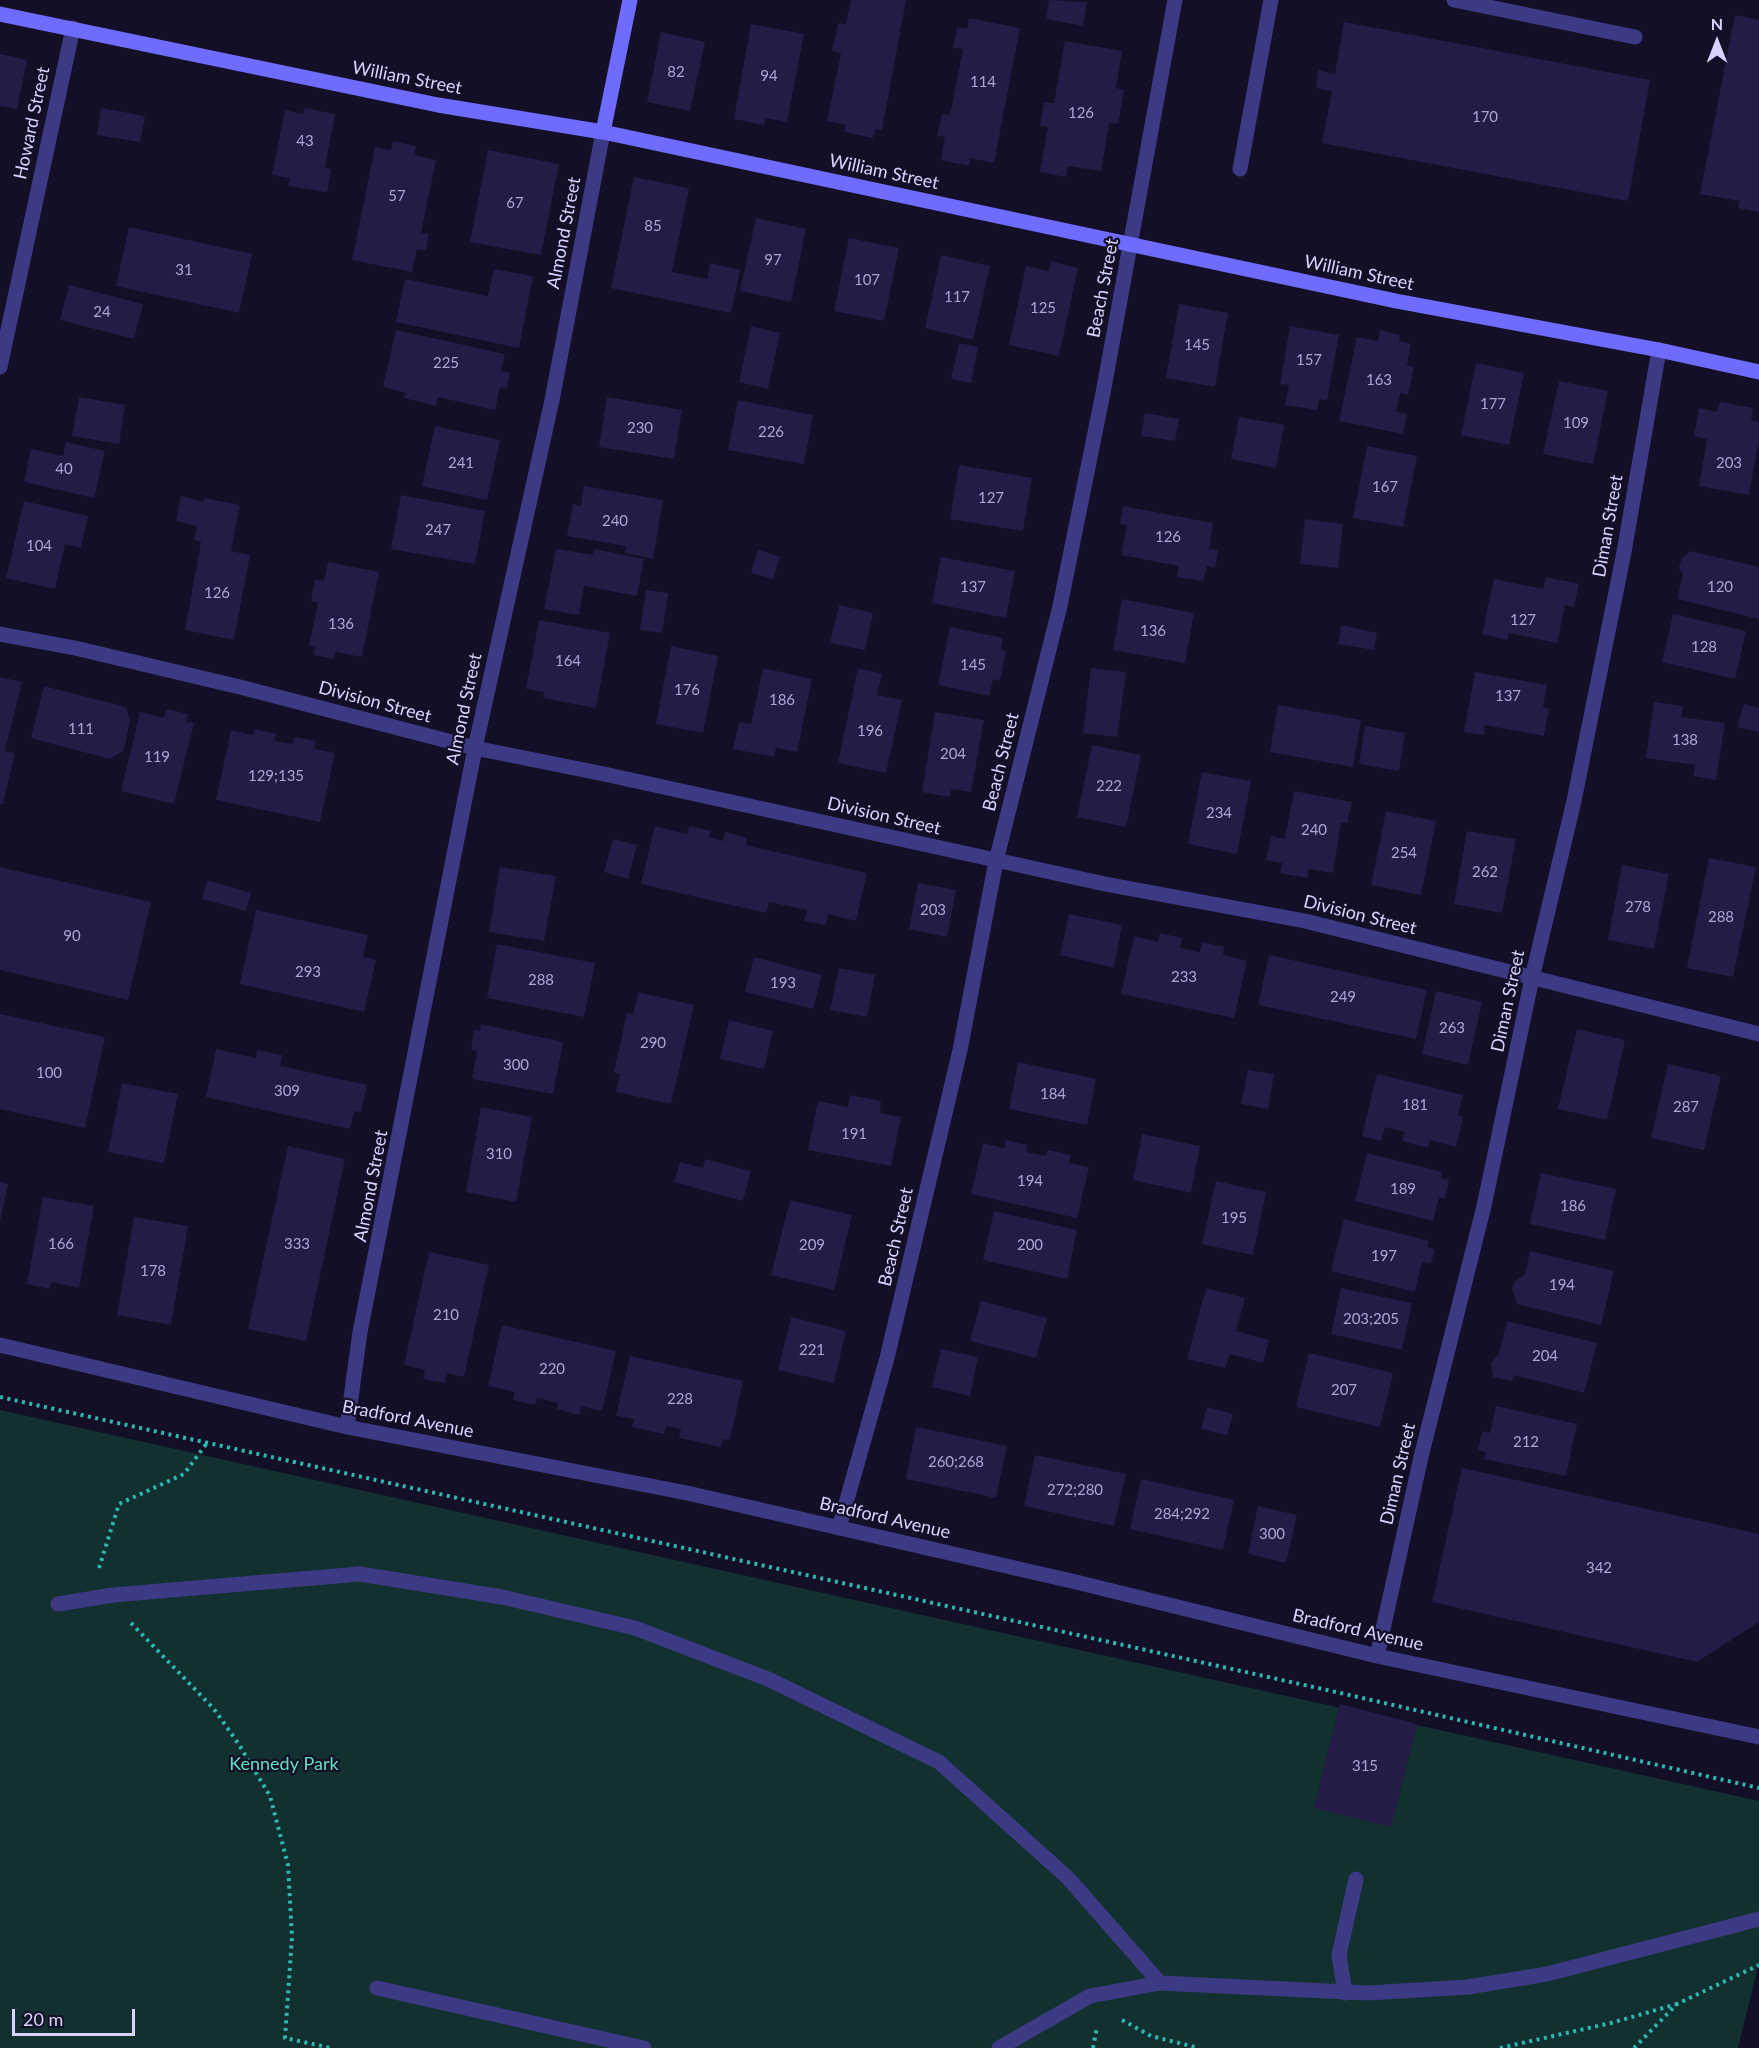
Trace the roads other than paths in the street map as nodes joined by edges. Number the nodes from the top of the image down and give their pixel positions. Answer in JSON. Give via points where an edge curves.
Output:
{"nodes":[{"id":1,"x":630,"y":0,"type":"edge"},
{"id":2,"x":1175,"y":0,"type":"edge"},
{"id":3,"x":1271,"y":0,"type":"edge"},
{"id":4,"x":1454,"y":0,"type":"edge"},
{"id":5,"x":0,"y":14,"type":"edge"},
{"id":6,"x":73,"y":28,"type":"junction"},
{"id":7,"x":1635,"y":37,"type":"dead end"},
{"id":8,"x":603,"y":132,"type":"junction"},
{"id":9,"x":1240,"y":169,"type":"dead end"},
{"id":10,"x":1131,"y":244,"type":"junction"},
{"id":11,"x":1659,"y":350,"type":"junction"},
{"id":12,"x":0,"y":368,"type":"edge"},
{"id":13,"x":1759,"y":372,"type":"edge"},
{"id":14,"x":0,"y":634,"type":"edge"},
{"id":15,"x":475,"y":748,"type":"junction"},
{"id":16,"x":996,"y":861,"type":"junction"},
{"id":17,"x":1532,"y":978,"type":"junction"},
{"id":18,"x":1759,"y":1034,"type":"edge"},
{"id":19,"x":0,"y":1345,"type":"edge"},
{"id":20,"x":347,"y":1427,"type":"junction"},
{"id":21,"x":839,"y":1528,"type":"junction"},
{"id":22,"x":58,"y":1604,"type":"dead end"},
{"id":23,"x":1377,"y":1656,"type":"junction"},
{"id":24,"x":1759,"y":1737,"type":"edge"},
{"id":25,"x":1356,"y":1878,"type":"dead end"},
{"id":26,"x":1759,"y":1919,"type":"edge"},
{"id":27,"x":1160,"y":1983,"type":"junction"},
{"id":28,"x":377,"y":1988,"type":"dead end"},
{"id":29,"x":1345,"y":1993,"type":"junction"},
{"id":30,"x":644,"y":2048,"type":"edge"},
{"id":31,"x":999,"y":2048,"type":"edge"}],
"edges":[{"from":1,"to":8,"type":"main road","name":"Almond Street"},
{"from":2,"to":10,"type":"street","name":"Beach Street"},
{"from":3,"to":9,"type":"street"},
{"from":4,"to":7,"type":"street"},
{"from":5,"to":6,"type":"main road","name":"William Street"},
{"from":6,"to":8,"type":"main road","name":"William Street","via":[[438,105]]},
{"from":6,"to":12,"type":"street","name":"Howard Street"},
{"from":8,"to":10,"type":"main road","name":"William Street"},
{"from":8,"to":15,"type":"street","name":"Almond Street","via":[[552,400]]},
{"from":10,"to":11,"type":"main road","name":"William Street","via":[[1396,301]]},
{"from":10,"to":16,"type":"street","name":"Beach Street","via":[[1060,606]]},
{"from":11,"to":13,"type":"main road","name":"William Street"},
{"from":11,"to":17,"type":"street","name":"Diman Street","via":[[1620,575],[1574,801]]},
{"from":14,"to":15,"type":"street","name":"Division Street","via":[[240,687]]},
{"from":15,"to":16,"type":"street","name":"Division Street"},
{"from":15,"to":20,"type":"street","name":"Almond Street","via":[[360,1332]]},
{"from":16,"to":17,"type":"street","name":"Division Street","via":[[1305,921]]},
{"from":16,"to":21,"type":"street","name":"Beach Street","via":[[960,1050],[898,1313]]},
{"from":17,"to":18,"type":"street","name":"Division Street"},
{"from":17,"to":23,"type":"street","name":"Diman Street","via":[[1484,1206],[1421,1457]]},
{"from":19,"to":20,"type":"street","name":"Bradford Avenue"},
{"from":20,"to":21,"type":"street","name":"Bradford Avenue","via":[[687,1493]]},
{"from":21,"to":23,"type":"street","name":"Bradford Avenue"},
{"from":22,"to":27,"type":"street","via":[[113,1595],[360,1574],[502,1598],[635,1628],[768,1679],[939,1762],[1068,1878]]},
{"from":23,"to":24,"type":"street","name":"Bradford Avenue"},
{"from":25,"to":29,"type":"street","via":[[1339,1955]]},
{"from":26,"to":29,"type":"street","via":[[1547,1974],[1468,1987]]},
{"from":27,"to":29,"type":"street"},
{"from":27,"to":31,"type":"street","via":[[1090,1996]]},
{"from":28,"to":30,"type":"street"}]}
